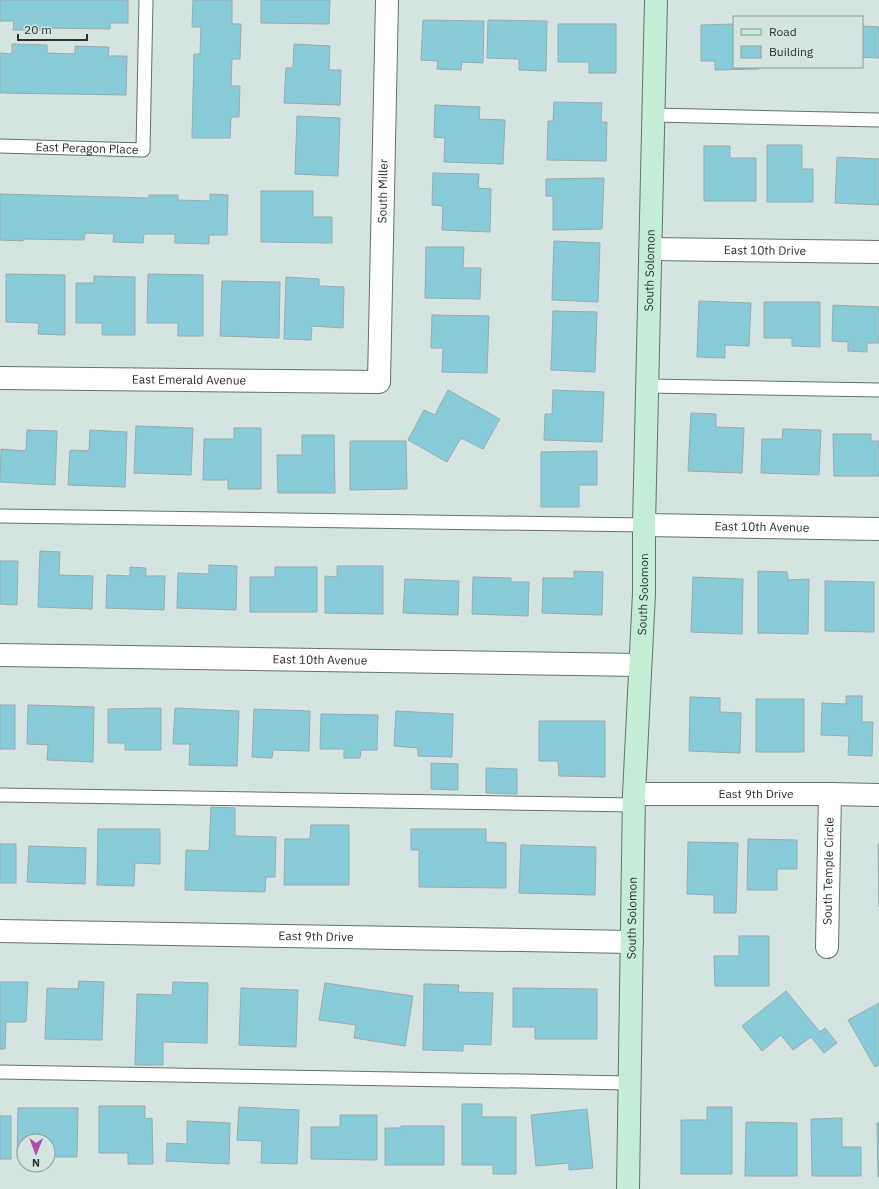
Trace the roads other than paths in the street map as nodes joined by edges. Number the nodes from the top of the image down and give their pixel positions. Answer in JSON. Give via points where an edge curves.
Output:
{"nodes":[{"id":1,"x":146,"y":0,"type":"edge"},
{"id":2,"x":387,"y":0,"type":"edge"},
{"id":3,"x":656,"y":0,"type":"edge"},
{"id":4,"x":653,"y":115,"type":"junction"},
{"id":5,"x":879,"y":120,"type":"edge"},
{"id":6,"x":0,"y":146,"type":"edge"},
{"id":7,"x":651,"y":249,"type":"junction"},
{"id":8,"x":879,"y":252,"type":"edge"},
{"id":9,"x":0,"y":378,"type":"edge"},
{"id":10,"x":379,"y":382,"type":"joint"},
{"id":11,"x":648,"y":386,"type":"junction"},
{"id":12,"x":879,"y":390,"type":"edge"},
{"id":13,"x":0,"y":516,"type":"edge"},
{"id":14,"x":644,"y":524,"type":"junction"},
{"id":15,"x":879,"y":529,"type":"edge"},
{"id":16,"x":0,"y":655,"type":"edge"},
{"id":17,"x":640,"y":665,"type":"junction"},
{"id":18,"x":830,"y":794,"type":"junction"},
{"id":19,"x":0,"y":795,"type":"edge"},
{"id":20,"x":879,"y":795,"type":"edge"},
{"id":21,"x":634,"y":799,"type":"junction"},
{"id":22,"x":0,"y":931,"type":"edge"},
{"id":23,"x":632,"y":942,"type":"junction"},
{"id":24,"x":827,"y":947,"type":"dead end"},
{"id":25,"x":0,"y":1072,"type":"edge"},
{"id":26,"x":630,"y":1083,"type":"junction"},
{"id":27,"x":628,"y":1189,"type":"edge"}],
"edges":[{"from":1,"to":6,"type":"lane","name":"East Peragon Place","via":[[144,150]]},
{"from":2,"to":10,"type":"street","name":"South Miller"},
{"from":3,"to":4,"type":"street","name":"South Solomon"},
{"from":4,"to":5,"type":"lane"},
{"from":4,"to":7,"type":"street","name":"South Solomon"},
{"from":7,"to":8,"type":"street","name":"East 10th Drive"},
{"from":7,"to":11,"type":"street","name":"South Solomon"},
{"from":9,"to":10,"type":"street","name":"East Emerald Avenue"},
{"from":11,"to":12,"type":"lane"},
{"from":11,"to":14,"type":"street","name":"South Solomon"},
{"from":13,"to":14,"type":"lane"},
{"from":14,"to":15,"type":"street","name":"East 10th Avenue"},
{"from":14,"to":17,"type":"street","name":"South Solomon"},
{"from":16,"to":17,"type":"street","name":"East 10th Avenue"},
{"from":17,"to":21,"type":"street","name":"South Solomon"},
{"from":18,"to":20,"type":"street","name":"East 9th Drive"},
{"from":18,"to":21,"type":"street","name":"East 9th Drive"},
{"from":18,"to":24,"type":"street","name":"South Temple Circle"},
{"from":19,"to":21,"type":"lane"},
{"from":21,"to":23,"type":"street","name":"South Solomon"},
{"from":22,"to":23,"type":"street","name":"East 9th Drive"},
{"from":23,"to":26,"type":"street","name":"South Solomon"},
{"from":25,"to":26,"type":"lane"},
{"from":26,"to":27,"type":"street","name":"South Solomon"}]}
